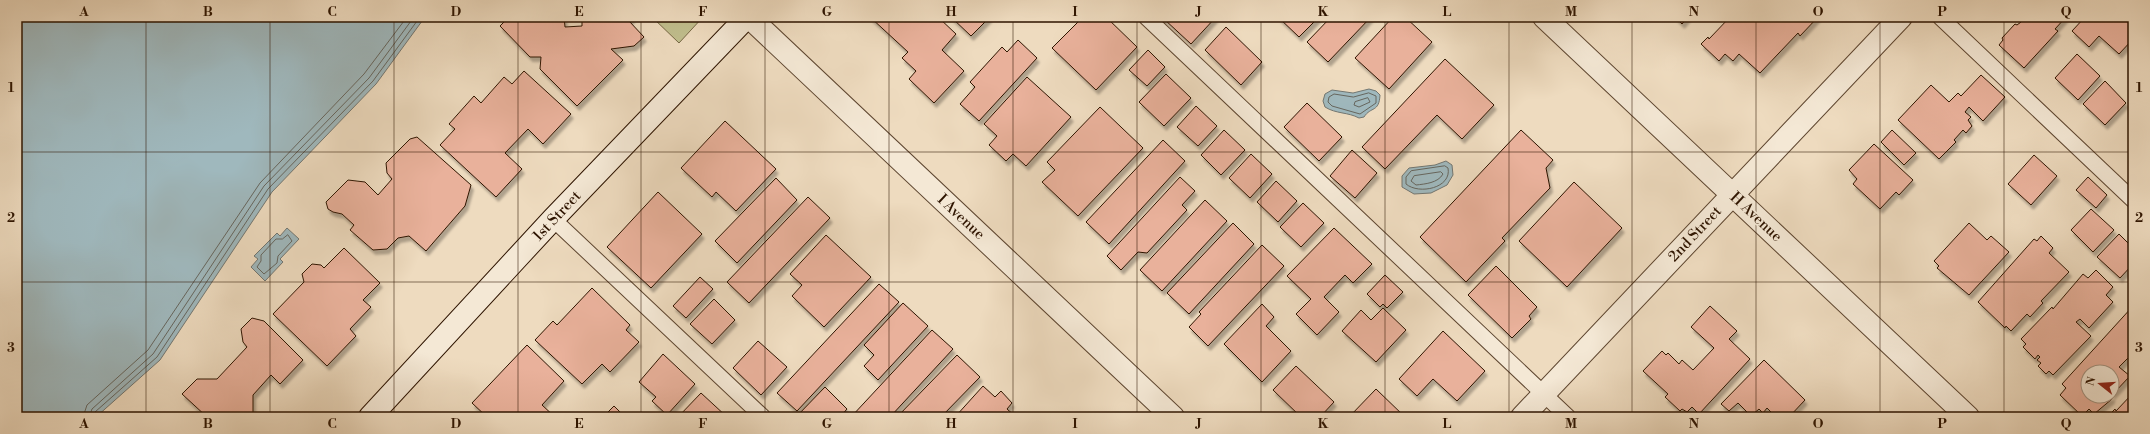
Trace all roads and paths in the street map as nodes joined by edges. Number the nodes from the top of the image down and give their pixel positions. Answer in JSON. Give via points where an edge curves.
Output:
{"nodes":[{"id":1,"x":748,"y":17,"type":"edge"},
{"id":2,"x":1146,"y":17,"type":"edge"},
{"id":3,"x":1544,"y":17,"type":"edge"},
{"id":4,"x":1901,"y":17,"type":"edge"},
{"id":5,"x":1940,"y":17,"type":"edge"},
{"id":6,"x":1732,"y":195,"type":"junction"},
{"id":7,"x":2133,"y":200,"type":"edge"},
{"id":8,"x":553,"y":220,"type":"junction"},
{"id":9,"x":1544,"y":395,"type":"junction"},
{"id":10,"x":370,"y":417,"type":"edge"},
{"id":11,"x":762,"y":417,"type":"edge"},
{"id":12,"x":1173,"y":417,"type":"edge"},
{"id":13,"x":1522,"y":417,"type":"edge"},
{"id":14,"x":1568,"y":417,"type":"edge"},
{"id":15,"x":1968,"y":417,"type":"edge"}],
"edges":[{"from":1,"to":8,"type":"street","name":"1st Street"},
{"from":1,"to":12,"type":"street","name":"I Avenue"},
{"from":2,"to":9,"type":"lane"},
{"from":3,"to":6,"type":"street","name":"H Avenue"},
{"from":4,"to":6,"type":"street","name":"2nd Street"},
{"from":5,"to":7,"type":"lane"},
{"from":6,"to":9,"type":"street","name":"2nd Street"},
{"from":6,"to":15,"type":"street","name":"H Avenue"},
{"from":8,"to":10,"type":"street","name":"1st Street"},
{"from":8,"to":11,"type":"lane"},
{"from":9,"to":13,"type":"street","name":"2nd Street"},
{"from":9,"to":14,"type":"lane"}]}
